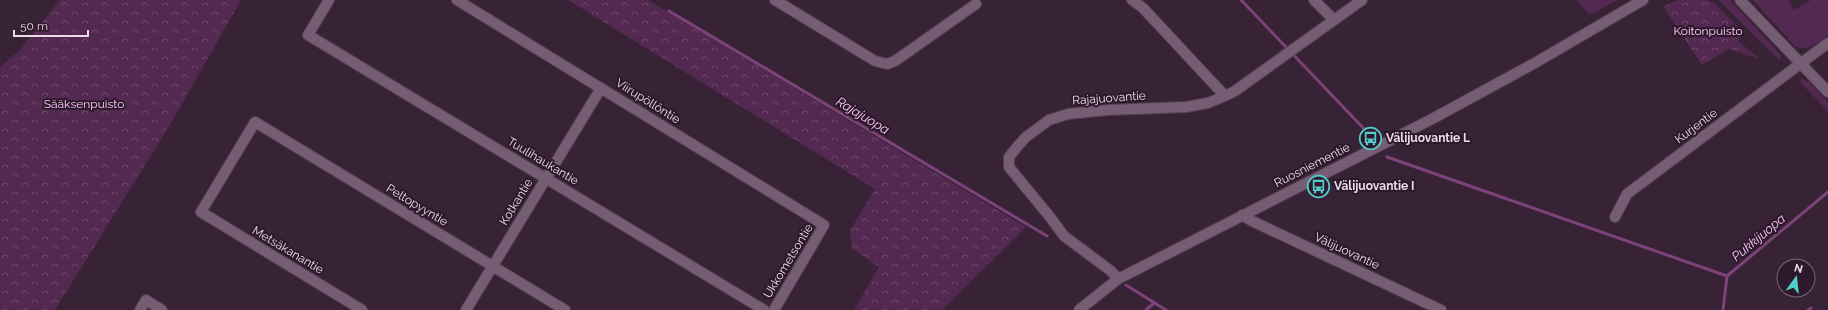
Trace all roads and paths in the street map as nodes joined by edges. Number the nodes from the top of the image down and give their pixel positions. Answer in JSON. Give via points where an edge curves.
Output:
{"nodes":[{"id":1,"x":329,"y":0,"type":"edge"},
{"id":2,"x":457,"y":0,"type":"edge"},
{"id":3,"x":775,"y":0,"type":"edge"},
{"id":4,"x":1132,"y":0,"type":"edge"},
{"id":5,"x":1314,"y":0,"type":"edge"},
{"id":6,"x":1362,"y":0,"type":"edge"},
{"id":7,"x":1643,"y":0,"type":"edge"},
{"id":8,"x":1740,"y":0,"type":"edge"},
{"id":9,"x":977,"y":1,"type":"edge"},
{"id":10,"x":1334,"y":20,"type":"junction"},
{"id":11,"x":1828,"y":43,"type":"edge"},
{"id":12,"x":1802,"y":63,"type":"junction"},
{"id":13,"x":601,"y":88,"type":"junction"},
{"id":14,"x":1828,"y":92,"type":"edge"},
{"id":15,"x":1225,"y":96,"type":"junction"},
{"id":16,"x":546,"y":178,"type":"junction"},
{"id":17,"x":201,"y":212,"type":"joint"},
{"id":18,"x":1242,"y":215,"type":"junction"},
{"id":19,"x":1615,"y":217,"type":"dead end"},
{"id":20,"x":824,"y":226,"type":"joint"},
{"id":21,"x":493,"y":266,"type":"junction"},
{"id":22,"x":1118,"y":279,"type":"junction"},
{"id":23,"x":140,"y":310,"type":"edge"},
{"id":24,"x":162,"y":310,"type":"edge"},
{"id":25,"x":362,"y":310,"type":"edge"},
{"id":26,"x":466,"y":310,"type":"edge"},
{"id":27,"x":565,"y":310,"type":"edge"},
{"id":28,"x":764,"y":310,"type":"edge"},
{"id":29,"x":774,"y":310,"type":"edge"},
{"id":30,"x":1079,"y":310,"type":"edge"},
{"id":31,"x":1441,"y":310,"type":"edge"}],
"edges":[{"from":1,"to":16,"type":"street","name":"Tuulihaukantie","via":[[308,35]]},
{"from":2,"to":13,"type":"street","name":"Viirupöllöntie"},
{"from":3,"to":9,"type":"street","via":[[875,61],[887,64],[895,62]]},
{"from":4,"to":15,"type":"street","via":[[1143,8]]},
{"from":5,"to":10,"type":"street"},
{"from":6,"to":10,"type":"street","name":"Rajajuovantie"},
{"from":7,"to":18,"type":"street","name":"Ruosniementie","via":[[1479,95]]},
{"from":8,"to":12,"type":"street"},
{"from":10,"to":15,"type":"street","name":"Rajajuovantie"},
{"from":11,"to":12,"type":"street","name":"Kurjentie"},
{"from":12,"to":14,"type":"street"},
{"from":12,"to":19,"type":"street","name":"Kurjentie","via":[[1627,194]]},
{"from":13,"to":16,"type":"street","name":"Kotkantie"},
{"from":13,"to":20,"type":"street","name":"Viirupöllöntie"},
{"from":15,"to":22,"type":"street","name":"Rajajuovantie","via":[[1208,103],[1186,107],[1068,114],[1049,120],[1026,137],[1009,157],[1009,168],[1064,236]]},
{"from":16,"to":21,"type":"street","name":"Kotkantie"},
{"from":16,"to":28,"type":"street","name":"Tuulihaukantie"},
{"from":17,"to":21,"type":"street","name":"Peltopyyntie","via":[[255,122]]},
{"from":17,"to":25,"type":"street","name":"Metsäkanantie"},
{"from":18,"to":22,"type":"street","name":"Ruosniementie"},
{"from":18,"to":31,"type":"street","name":"Välijuovantie"},
{"from":20,"to":29,"type":"street","name":"Ukkometsontie"},
{"from":21,"to":26,"type":"street","name":"Kotkantie"},
{"from":21,"to":27,"type":"street","name":"Peltopyyntie"},
{"from":22,"to":30,"type":"street","name":"Ruosniementie"},
{"from":23,"to":24,"type":"street","via":[[146,300]]}]}
